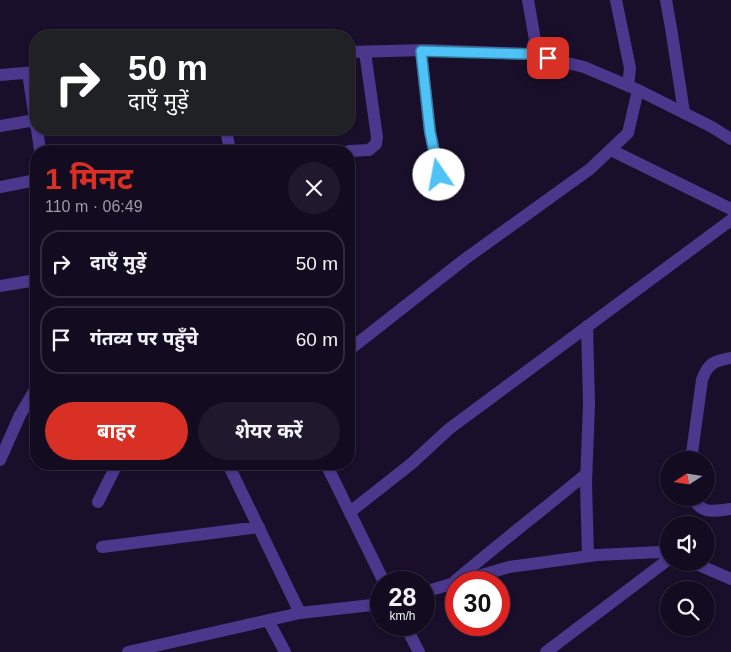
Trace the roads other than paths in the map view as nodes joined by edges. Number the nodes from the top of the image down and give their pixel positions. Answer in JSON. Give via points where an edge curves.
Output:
{"nodes":[{"id":1,"x":528,"y":0,"type":"edge"},
{"id":2,"x":616,"y":0,"type":"edge"},
{"id":3,"x":666,"y":0,"type":"edge"},
{"id":4,"x":421,"y":51,"type":"junction"},
{"id":5,"x":355,"y":52,"type":"edge"},
{"id":6,"x":365,"y":52,"type":"junction"},
{"id":7,"x":530,"y":54,"type":"junction"},
{"id":8,"x":30,"y":73,"type":"edge"},
{"id":9,"x":0,"y":75,"type":"edge"},
{"id":10,"x":633,"y":88,"type":"junction"},
{"id":11,"x":684,"y":113,"type":"junction"},
{"id":12,"x":30,"y":125,"type":"edge"},
{"id":13,"x":0,"y":126,"type":"edge"},
{"id":14,"x":731,"y":139,"type":"edge"},
{"id":15,"x":611,"y":150,"type":"junction"},
{"id":16,"x":355,"y":151,"type":"edge"},
{"id":17,"x":439,"y":175,"type":"dead end"},
{"id":18,"x":30,"y":181,"type":"edge"},
{"id":19,"x":0,"y":187,"type":"edge"},
{"id":20,"x":731,"y":210,"type":"edge"},
{"id":21,"x":731,"y":220,"type":"edge"},
{"id":22,"x":30,"y":281,"type":"edge"},
{"id":23,"x":0,"y":286,"type":"edge"},
{"id":24,"x":587,"y":326,"type":"junction"},
{"id":25,"x":355,"y":345,"type":"edge"},
{"id":26,"x":731,"y":358,"type":"edge"},
{"id":27,"x":30,"y":398,"type":"edge"},
{"id":28,"x":692,"y":451,"type":"edge"},
{"id":29,"x":0,"y":460,"type":"edge"},
{"id":30,"x":114,"y":470,"type":"edge"},
{"id":31,"x":231,"y":470,"type":"edge"},
{"id":32,"x":329,"y":470,"type":"edge"},
{"id":33,"x":586,"y":474,"type":"junction"},
{"id":34,"x":98,"y":502,"type":"dead end"},
{"id":35,"x":699,"y":506,"type":"edge"},
{"id":36,"x":731,"y":509,"type":"edge"},
{"id":37,"x":350,"y":512,"type":"junction"},
{"id":38,"x":259,"y":527,"type":"junction"},
{"id":39,"x":102,"y":547,"type":"dead end"},
{"id":40,"x":660,"y":552,"type":"edge"},
{"id":41,"x":588,"y":556,"type":"junction"},
{"id":42,"x":660,"y":565,"type":"edge"},
{"id":43,"x":379,"y":571,"type":"edge"},
{"id":44,"x":466,"y":571,"type":"edge"},
{"id":45,"x":495,"y":571,"type":"edge"},
{"id":46,"x":713,"y":571,"type":"edge"},
{"id":47,"x":731,"y":579,"type":"edge"},
{"id":48,"x":370,"y":605,"type":"edge"},
{"id":49,"x":300,"y":613,"type":"junction"},
{"id":50,"x":268,"y":620,"type":"junction"},
{"id":51,"x":411,"y":636,"type":"edge"},
{"id":52,"x":128,"y":652,"type":"edge"},
{"id":53,"x":285,"y":652,"type":"edge"},
{"id":54,"x":419,"y":652,"type":"edge"},
{"id":55,"x":546,"y":652,"type":"edge"}],
"edges":[{"from":1,"to":7,"type":"street","via":[[535,40]]},
{"from":2,"to":10,"type":"street"},
{"from":3,"to":11,"type":"street"},
{"from":4,"to":6,"type":"street"},
{"from":4,"to":7,"type":"street"},
{"from":4,"to":17,"type":"street","via":[[430,132]]},
{"from":5,"to":6,"type":"street"},
{"from":6,"to":16,"type":"street","via":[[377,138],[369,150]]},
{"from":7,"to":10,"type":"street","via":[[584,67]]},
{"from":8,"to":9,"type":"street"},
{"from":10,"to":11,"type":"street"},
{"from":10,"to":15,"type":"street","via":[[628,133]]},
{"from":11,"to":14,"type":"street"},
{"from":12,"to":13,"type":"street"},
{"from":15,"to":20,"type":"street"},
{"from":15,"to":25,"type":"street"},
{"from":18,"to":19,"type":"street"},
{"from":21,"to":24,"type":"street"},
{"from":22,"to":23,"type":"street"},
{"from":24,"to":33,"type":"street","via":[[589,404]]},
{"from":24,"to":37,"type":"street","via":[[449,429]]},
{"from":26,"to":28,"type":"street","via":[[716,361],[705,372]]},
{"from":27,"to":29,"type":"street"},
{"from":30,"to":34,"type":"street"},
{"from":31,"to":38,"type":"street"},
{"from":32,"to":37,"type":"street"},
{"from":33,"to":41,"type":"street"},
{"from":33,"to":44,"type":"street"},
{"from":35,"to":36,"type":"street","via":[[710,512]]},
{"from":37,"to":43,"type":"street"},
{"from":38,"to":39,"type":"street"},
{"from":38,"to":49,"type":"street"},
{"from":40,"to":41,"type":"street"},
{"from":41,"to":45,"type":"street"},
{"from":42,"to":55,"type":"street"},
{"from":46,"to":47,"type":"street"},
{"from":48,"to":49,"type":"street"},
{"from":49,"to":50,"type":"street"},
{"from":50,"to":52,"type":"street"},
{"from":50,"to":53,"type":"street"},
{"from":51,"to":54,"type":"street"}]}
